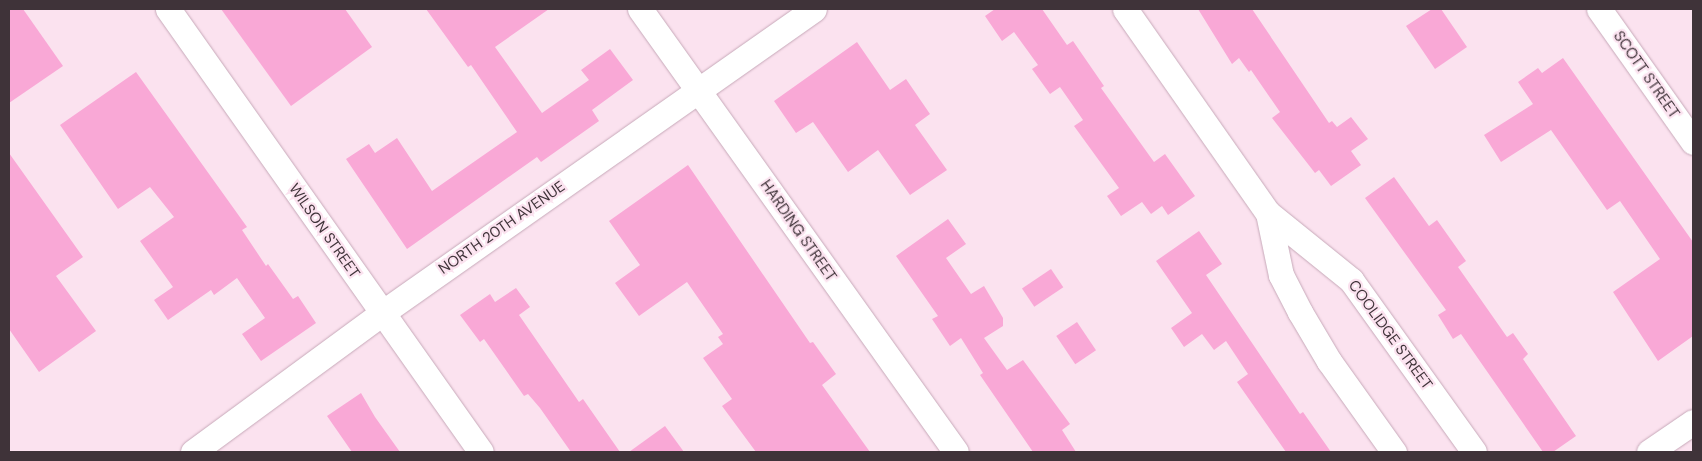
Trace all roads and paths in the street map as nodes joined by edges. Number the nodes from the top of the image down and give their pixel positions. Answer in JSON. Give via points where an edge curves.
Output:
{"nodes":[{"id":1,"x":168,"y":9,"type":"edge"},
{"id":2,"x":640,"y":9,"type":"edge"},
{"id":3,"x":814,"y":9,"type":"edge"},
{"id":4,"x":1125,"y":9,"type":"edge"},
{"id":5,"x":1599,"y":9,"type":"edge"},
{"id":6,"x":698,"y":90,"type":"junction"},
{"id":7,"x":1693,"y":142,"type":"edge"},
{"id":8,"x":1268,"y":213,"type":"junction"},
{"id":9,"x":382,"y":313,"type":"junction"},
{"id":10,"x":1693,"y":422,"type":"edge"},
{"id":11,"x":193,"y":452,"type":"edge"},
{"id":12,"x":481,"y":452,"type":"edge"},
{"id":13,"x":956,"y":452,"type":"edge"},
{"id":14,"x":1394,"y":452,"type":"edge"},
{"id":15,"x":1474,"y":452,"type":"edge"},
{"id":16,"x":1649,"y":452,"type":"edge"}],
"edges":[{"from":1,"to":9,"type":"street","name":"WILSON STREET"},
{"from":2,"to":6,"type":"street","name":"HARDING STREET"},
{"from":3,"to":6,"type":"street","name":"NORTH 20TH AVENUE"},
{"from":4,"to":8,"type":"street","name":"COOLIDGE STREET"},
{"from":5,"to":7,"type":"street","name":"SCOTT STREET"},
{"from":6,"to":9,"type":"street","name":"NORTH 20TH AVENUE"},
{"from":6,"to":13,"type":"street","name":"HARDING STREET"},
{"from":8,"to":14,"type":"street","name":"COOLIDGE STREET","via":[[1281,275],[1300,312],[1329,361]]},
{"from":8,"to":15,"type":"street","name":"COOLIDGE STREET","via":[[1351,280]]},
{"from":9,"to":11,"type":"street","name":"NORTH 20TH AVENUE"},
{"from":9,"to":12,"type":"street","name":"WILSON STREET"},
{"from":10,"to":16,"type":"street"}]}
